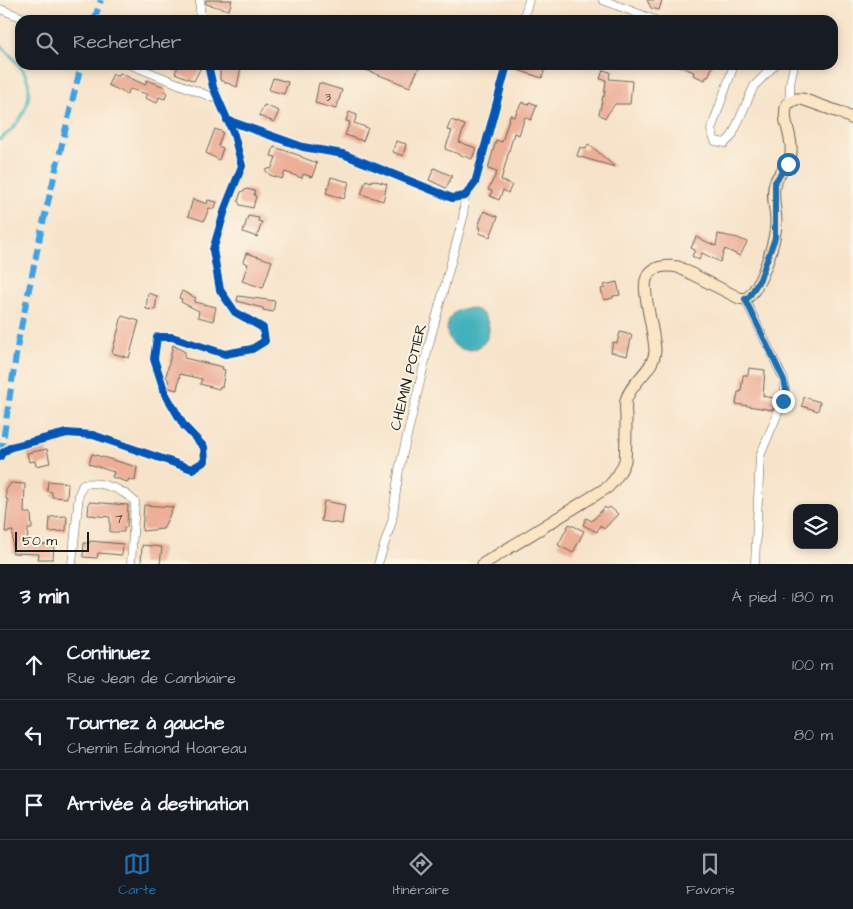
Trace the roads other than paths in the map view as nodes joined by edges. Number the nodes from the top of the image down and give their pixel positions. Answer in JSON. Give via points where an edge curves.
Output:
{"nodes":[{"id":1,"x":200,"y":0,"type":"edge"},
{"id":2,"x":529,"y":0,"type":"edge"},
{"id":3,"x":603,"y":0,"type":"edge"},
{"id":4,"x":0,"y":9,"type":"edge"},
{"id":5,"x":16,"y":15,"type":"edge"},
{"id":6,"x":200,"y":15,"type":"edge"},
{"id":7,"x":524,"y":15,"type":"edge"},
{"id":8,"x":642,"y":15,"type":"edge"},
{"id":9,"x":144,"y":70,"type":"edge"},
{"id":10,"x":209,"y":70,"type":"edge"},
{"id":11,"x":506,"y":70,"type":"edge"},
{"id":12,"x":732,"y":70,"type":"edge"},
{"id":13,"x":770,"y":70,"type":"edge"},
{"id":14,"x":793,"y":70,"type":"edge"},
{"id":15,"x":219,"y":100,"type":"junction"},
{"id":16,"x":790,"y":101,"type":"junction"},
{"id":17,"x":853,"y":119,"type":"edge"},
{"id":18,"x":227,"y":120,"type":"junction"},
{"id":19,"x":465,"y":196,"type":"junction"},
{"id":20,"x":745,"y":299,"type":"junction"},
{"id":21,"x":0,"y":457,"type":"edge"},
{"id":22,"x":72,"y":564,"type":"edge"},
{"id":23,"x":131,"y":564,"type":"edge"},
{"id":24,"x":378,"y":564,"type":"edge"},
{"id":25,"x":483,"y":564,"type":"edge"},
{"id":26,"x":755,"y":564,"type":"edge"}],
"edges":[{"from":1,"to":6,"type":"street"},
{"from":2,"to":7,"type":"street"},
{"from":3,"to":8,"type":"street"},
{"from":4,"to":5,"type":"street"},
{"from":9,"to":15,"type":"street"},
{"from":10,"to":15,"type":"street"},
{"from":11,"to":19,"type":"street","via":[[475,183]]},
{"from":12,"to":13,"type":"street","via":[[711,130],[715,141],[725,143],[732,136],[754,86]]},
{"from":14,"to":16,"type":"street"},
{"from":15,"to":18,"type":"street"},
{"from":16,"to":17,"type":"main road","via":[[802,99]]},
{"from":16,"to":20,"type":"main road","via":[[785,119],[792,146],[791,156],[775,182],[775,238],[760,279]]},
{"from":18,"to":19,"type":"street","via":[[303,147],[343,154],[452,198]]},
{"from":18,"to":21,"type":"street","via":[[242,166],[213,250],[220,290],[236,312],[263,328],[265,341],[252,348],[225,354],[172,337],[156,337],[154,359],[165,393],[184,426],[204,447],[205,461],[192,468],[93,435],[67,433],[11,447]]},
{"from":19,"to":24,"type":"street","name":"CHEMIN POTIER","via":[[463,218],[399,470],[392,521]]},
{"from":20,"to":25,"type":"main road","via":[[678,267],[667,265],[651,272],[646,279],[646,288],[655,336],[655,355],[626,401],[625,461],[617,478]]},
{"from":20,"to":26,"type":"street","via":[[786,390],[760,456]]},
{"from":22,"to":23,"type":"street","via":[[79,494],[83,484],[93,483],[127,494],[135,502]]}]}
